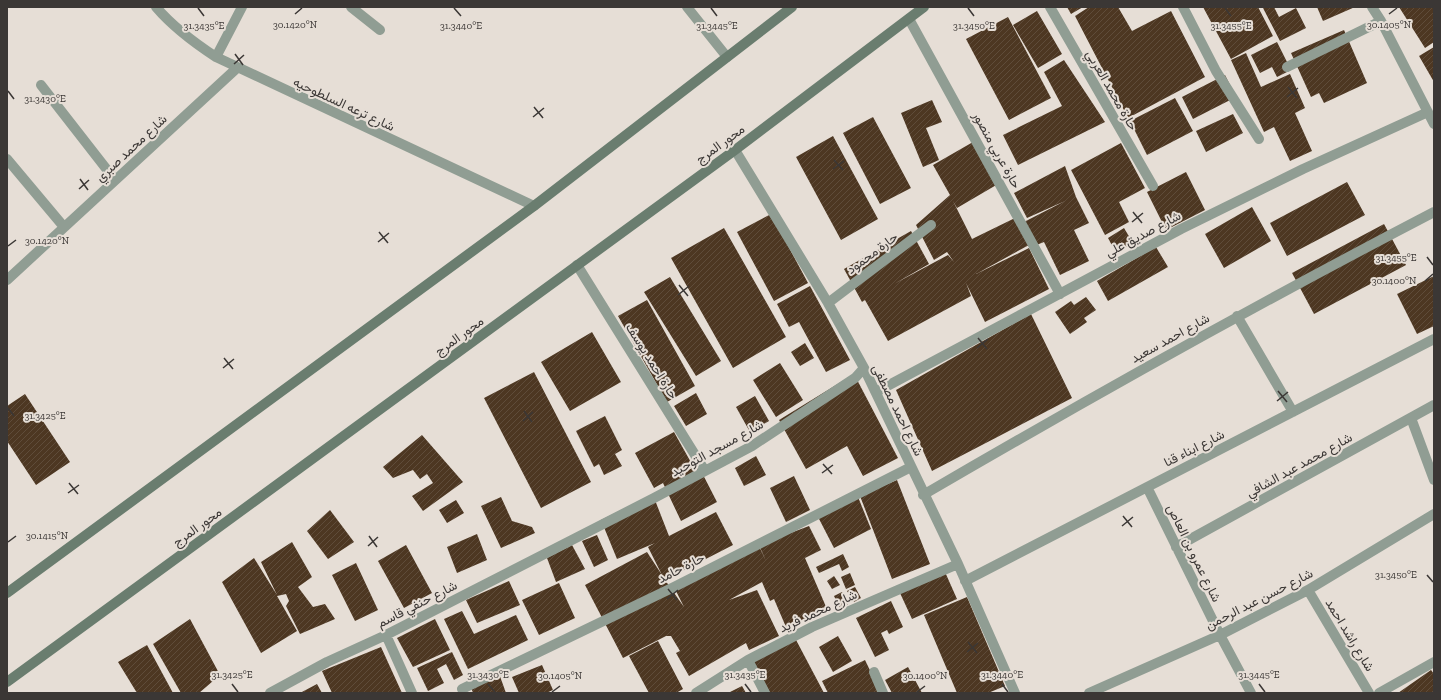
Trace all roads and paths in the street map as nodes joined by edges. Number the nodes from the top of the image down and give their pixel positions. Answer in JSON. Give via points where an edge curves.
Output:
{"nodes":[{"id":1,"x":156,"y":7,"type":"edge"},
{"id":2,"x":242,"y":7,"type":"edge"},
{"id":3,"x":351,"y":7,"type":"edge"},
{"id":4,"x":687,"y":7,"type":"edge"},
{"id":5,"x":792,"y":7,"type":"edge"},
{"id":6,"x":924,"y":7,"type":"edge"},
{"id":7,"x":1050,"y":7,"type":"edge"},
{"id":8,"x":1183,"y":7,"type":"edge"},
{"id":9,"x":1372,"y":7,"type":"edge"},
{"id":10,"x":909,"y":19,"type":"junction"},
{"id":11,"x":1381,"y":21,"type":"junction"},
{"id":12,"x":380,"y":30,"type":"dead end"},
{"id":13,"x":216,"y":57,"type":"junction"},
{"id":14,"x":726,"y":58,"type":"junction"},
{"id":15,"x":1287,"y":67,"type":"dead end"},
{"id":16,"x":237,"y":68,"type":"junction"},
{"id":17,"x":41,"y":85,"type":"dead end"},
{"id":18,"x":1428,"y":112,"type":"junction"},
{"id":19,"x":1434,"y":124,"type":"edge"},
{"id":20,"x":1259,"y":139,"type":"dead end"},
{"id":21,"x":735,"y":150,"type":"junction"},
{"id":22,"x":7,"y":159,"type":"edge"},
{"id":23,"x":115,"y":180,"type":"junction"},
{"id":24,"x":1153,"y":186,"type":"dead end"},
{"id":25,"x":534,"y":206,"type":"junction"},
{"id":26,"x":1434,"y":212,"type":"edge"},
{"id":27,"x":931,"y":225,"type":"dead end"},
{"id":28,"x":64,"y":227,"type":"junction"},
{"id":29,"x":577,"y":265,"type":"junction"},
{"id":30,"x":7,"y":280,"type":"edge"},
{"id":31,"x":1060,"y":294,"type":"junction"},
{"id":32,"x":828,"y":303,"type":"junction"},
{"id":33,"x":1238,"y":316,"type":"junction"},
{"id":34,"x":1434,"y":339,"type":"edge"},
{"id":35,"x":864,"y":368,"type":"junction"},
{"id":36,"x":876,"y":392,"type":"junction"},
{"id":37,"x":1434,"y":405,"type":"edge"},
{"id":38,"x":1293,"y":412,"type":"junction"},
{"id":39,"x":1411,"y":418,"type":"junction"},
{"id":40,"x":912,"y":467,"type":"junction"},
{"id":41,"x":705,"y":471,"type":"junction"},
{"id":42,"x":1434,"y":480,"type":"edge"},
{"id":43,"x":1147,"y":487,"type":"junction"},
{"id":44,"x":923,"y":495,"type":"junction"},
{"id":45,"x":1434,"y":514,"type":"edge"},
{"id":46,"x":575,"y":537,"type":"joint"},
{"id":47,"x":1176,"y":547,"type":"junction"},
{"id":48,"x":958,"y":564,"type":"junction"},
{"id":49,"x":965,"y":581,"type":"junction"},
{"id":50,"x":1308,"y":590,"type":"junction"},
{"id":51,"x":7,"y":593,"type":"edge"},
{"id":52,"x":1220,"y":635,"type":"junction"},
{"id":53,"x":386,"y":636,"type":"junction"},
{"id":54,"x":748,"y":660,"type":"junction"},
{"id":55,"x":1434,"y":662,"type":"edge"},
{"id":56,"x":874,"y":672,"type":"dead end"},
{"id":57,"x":7,"y":682,"type":"edge"},
{"id":58,"x":462,"y":689,"type":"dead end"},
{"id":59,"x":270,"y":693,"type":"edge"},
{"id":60,"x":412,"y":693,"type":"edge"},
{"id":61,"x":696,"y":693,"type":"edge"},
{"id":62,"x":765,"y":693,"type":"edge"},
{"id":63,"x":883,"y":693,"type":"edge"},
{"id":64,"x":1015,"y":693,"type":"edge"},
{"id":65,"x":1089,"y":693,"type":"edge"},
{"id":66,"x":1252,"y":693,"type":"edge"},
{"id":67,"x":1369,"y":693,"type":"edge"},
{"id":68,"x":1379,"y":693,"type":"edge"}],
"edges":[{"from":1,"to":13,"type":"street","name":"شارع ترعه السلطوحيه","via":[[190,40]]},
{"from":2,"to":13,"type":"street"},
{"from":3,"to":12,"type":"street"},
{"from":4,"to":14,"type":"street"},
{"from":5,"to":14,"type":"main road"},
{"from":6,"to":10,"type":"main road","name":"محور المرج"},
{"from":7,"to":24,"type":"street","name":"حارة محمد العربي"},
{"from":8,"to":20,"type":"street","via":[[1216,71]]},
{"from":9,"to":11,"type":"street"},
{"from":10,"to":21,"type":"main road","name":"محور المرج"},
{"from":10,"to":31,"type":"street","name":"حارة عربي منصور"},
{"from":11,"to":15,"type":"street"},
{"from":11,"to":18,"type":"street"},
{"from":13,"to":16,"type":"street","name":"شارع ترعه السلطوحيه"},
{"from":14,"to":25,"type":"main road"},
{"from":16,"to":23,"type":"street","name":"شارع محمد صبري"},
{"from":16,"to":25,"type":"street","name":"شارع ترعه السلطوحيه"},
{"from":17,"to":23,"type":"street"},
{"from":18,"to":19,"type":"street"},
{"from":18,"to":31,"type":"street","name":"شارع صديق علي","via":[[1180,229]]},
{"from":21,"to":29,"type":"main road","name":"محور المرج"},
{"from":21,"to":32,"type":"street","name":"شارع احمد مصطفى"},
{"from":22,"to":28,"type":"street"},
{"from":23,"to":28,"type":"street","name":"شارع محمد صبري"},
{"from":25,"to":51,"type":"main road"},
{"from":26,"to":33,"type":"street","name":"شارع احمد سعيد"},
{"from":27,"to":32,"type":"street","name":"حارة محمود"},
{"from":28,"to":30,"type":"street","name":"شارع محمد صبري"},
{"from":29,"to":41,"type":"street","name":"حارة احمد يوسف"},
{"from":29,"to":57,"type":"main road","name":"محور المرج"},
{"from":31,"to":36,"type":"street","name":"شارع صديق علي"},
{"from":32,"to":35,"type":"street","name":"شارع احمد مصطفى"},
{"from":33,"to":38,"type":"street"},
{"from":33,"to":44,"type":"street","name":"شارع احمد سعيد","via":[[1084,401]]},
{"from":34,"to":38,"type":"street","name":"شارع ابناء قنا"},
{"from":35,"to":36,"type":"street","name":"شارع احمد مصطفى"},
{"from":35,"to":41,"type":"street","name":"شارع مسجد التوحيد","via":[[855,378],[752,446]]},
{"from":36,"to":40,"type":"street","name":"شارع احمد مصطفى"},
{"from":37,"to":39,"type":"street","name":"شارع محمد عبد الشافي"},
{"from":38,"to":43,"type":"street","name":"شارع ابناء قنا"},
{"from":39,"to":42,"type":"street"},
{"from":39,"to":47,"type":"street","name":"شارع محمد عبد الشافي"},
{"from":40,"to":44,"type":"street","name":"شارع احمد مصطفى"},
{"from":40,"to":58,"type":"street","name":"حارة حامد","via":[[674,587]]},
{"from":41,"to":46,"type":"street","name":"شارع مسجد التوحيد"},
{"from":43,"to":47,"type":"street","name":"شارع عمرو بن العاص"},
{"from":43,"to":49,"type":"street","name":"شارع ابناء قنا"},
{"from":44,"to":48,"type":"street","name":"شارع احمد مصطفى"},
{"from":45,"to":50,"type":"street","name":"شارع حسن عبد الرحمن"},
{"from":46,"to":53,"type":"street","name":"شارع حنفي قاسم"},
{"from":47,"to":52,"type":"street","name":"شارع عمرو بن العاص"},
{"from":48,"to":49,"type":"street","name":"شارع احمد مصطفى"},
{"from":48,"to":54,"type":"street","name":"شارع محمد فريد","via":[[812,627]]},
{"from":49,"to":64,"type":"street","name":"شارع احمد مصطفى"},
{"from":50,"to":52,"type":"street","name":"شارع حسن عبد الرحمن"},
{"from":50,"to":67,"type":"street","name":"شارع راشد احمد"},
{"from":52,"to":65,"type":"street","name":"شارع حسن عبد الرحمن"},
{"from":52,"to":66,"type":"street","name":"شارع عمرو بن العاص"},
{"from":53,"to":59,"type":"street","name":"شارع حنفي قاسم","via":[[327,662]]},
{"from":53,"to":60,"type":"street"},
{"from":54,"to":61,"type":"street","name":"شارع محمد فريد"},
{"from":54,"to":62,"type":"street"},
{"from":55,"to":68,"type":"street"},
{"from":56,"to":63,"type":"street"}]}
